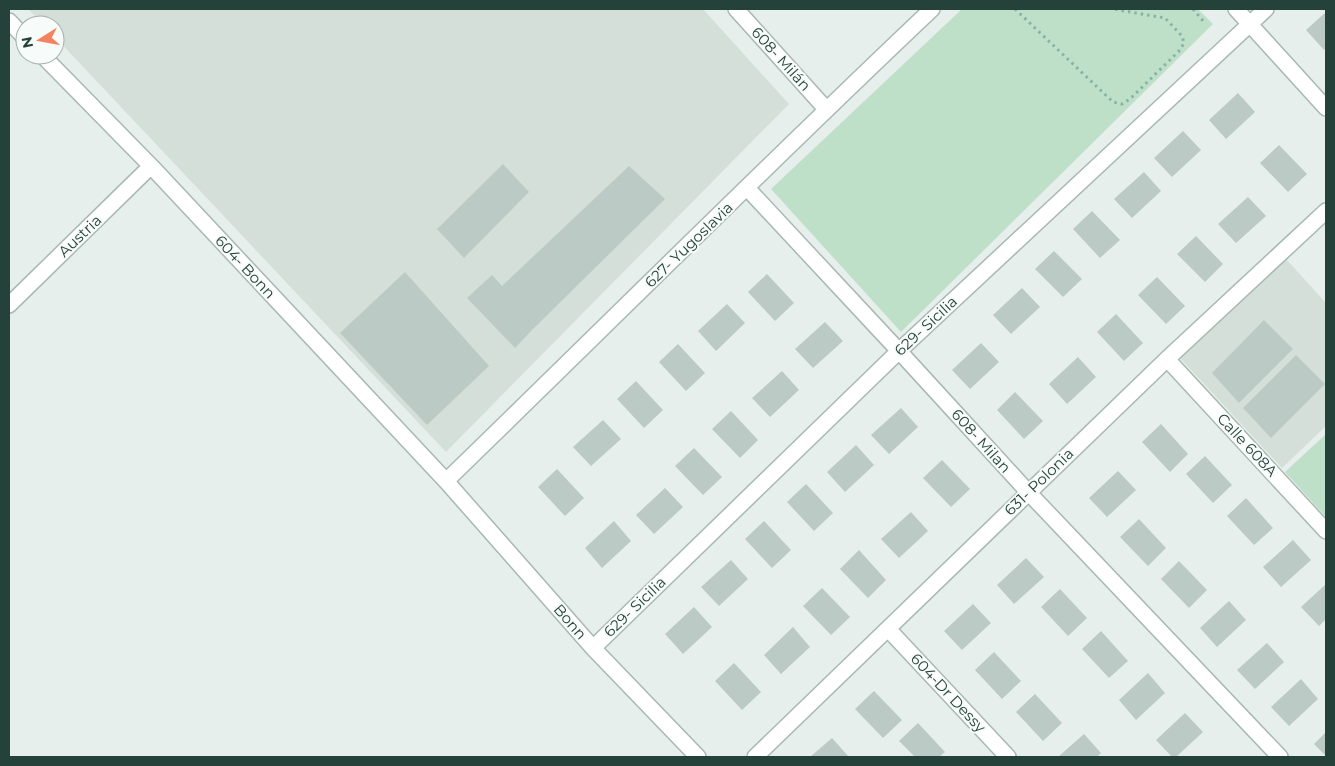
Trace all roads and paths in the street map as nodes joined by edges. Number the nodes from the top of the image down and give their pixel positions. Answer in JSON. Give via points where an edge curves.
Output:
{"nodes":[{"id":1,"x":736,"y":9,"type":"edge"},
{"id":2,"x":932,"y":9,"type":"edge"},
{"id":3,"x":1015,"y":9,"type":"edge"},
{"id":4,"x":1113,"y":9,"type":"edge"},
{"id":5,"x":1193,"y":9,"type":"edge"},
{"id":6,"x":1236,"y":9,"type":"edge"},
{"id":7,"x":1266,"y":9,"type":"edge"},
{"id":8,"x":1204,"y":22,"type":"dead end"},
{"id":9,"x":1250,"y":24,"type":"junction"},
{"id":10,"x":52,"y":65,"type":"edge"},
{"id":11,"x":1326,"y":108,"type":"edge"},
{"id":12,"x":826,"y":109,"type":"junction"},
{"id":13,"x":151,"y":166,"type":"junction"},
{"id":14,"x":747,"y":188,"type":"junction"},
{"id":15,"x":1326,"y":211,"type":"edge"},
{"id":16,"x":9,"y":305,"type":"edge"},
{"id":17,"x":900,"y":351,"type":"junction"},
{"id":18,"x":1167,"y":359,"type":"junction"},
{"id":19,"x":446,"y":481,"type":"junction"},
{"id":20,"x":1029,"y":493,"type":"junction"},
{"id":21,"x":1326,"y":531,"type":"edge"},
{"id":22,"x":888,"y":629,"type":"junction"},
{"id":23,"x":593,"y":648,"type":"junction"},
{"id":24,"x":698,"y":757,"type":"edge"},
{"id":25,"x":755,"y":757,"type":"edge"},
{"id":26,"x":1008,"y":757,"type":"edge"},
{"id":27,"x":1280,"y":757,"type":"edge"}],
"edges":[{"from":1,"to":12,"type":"street","name":"608- Milán"},
{"from":2,"to":12,"type":"street","name":"627- Yugoslavia"},
{"from":3,"to":4,"type":"path","via":[[1113,102],[1122,104],[1184,43],[1182,36],[1165,18]]},
{"from":5,"to":8,"type":"path"},
{"from":6,"to":9,"type":"street"},
{"from":7,"to":9,"type":"street","name":"629- Sicilia"},
{"from":9,"to":11,"type":"street"},
{"from":9,"to":17,"type":"street","name":"629- Sicilia"},
{"from":10,"to":13,"type":"street","name":"604- Bonn"},
{"from":12,"to":14,"type":"street","name":"627- Yugoslavia"},
{"from":13,"to":16,"type":"street","name":"Austria"},
{"from":13,"to":19,"type":"street","name":"604- Bonn"},
{"from":14,"to":17,"type":"street","name":"608- Milan"},
{"from":14,"to":19,"type":"street","name":"627- Yugoslavia"},
{"from":15,"to":18,"type":"street","name":"631- Polonia"},
{"from":17,"to":20,"type":"street","name":"608- Milan"},
{"from":17,"to":23,"type":"street","name":"629- Sicilia"},
{"from":18,"to":20,"type":"street","name":"631- Polonia"},
{"from":18,"to":21,"type":"street","name":"Calle 608A"},
{"from":19,"to":23,"type":"street","name":"Bonn"},
{"from":20,"to":22,"type":"street","name":"631- Polonia"},
{"from":20,"to":27,"type":"street","name":"608- Milan"},
{"from":22,"to":25,"type":"street","name":"631- Polonia"},
{"from":22,"to":26,"type":"street","name":"604-Dr Dessy"},
{"from":23,"to":24,"type":"street","name":"Bonn"}]}
